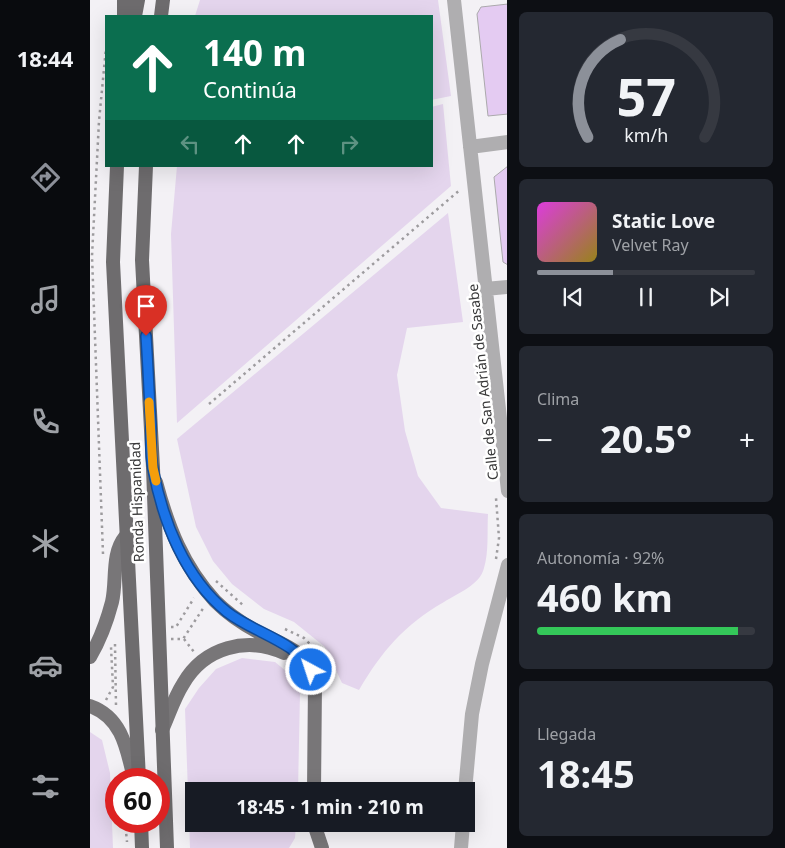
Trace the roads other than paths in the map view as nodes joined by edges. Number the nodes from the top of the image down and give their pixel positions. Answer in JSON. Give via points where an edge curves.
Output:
{"nodes":[{"id":1,"x":124,"y":0,"type":"edge"},
{"id":2,"x":138,"y":0,"type":"edge"},
{"id":3,"x":163,"y":0,"type":"edge"},
{"id":4,"x":454,"y":0,"type":"edge"},
{"id":5,"x":124,"y":15,"type":"edge"},
{"id":6,"x":135,"y":15,"type":"edge"},
{"id":7,"x":161,"y":15,"type":"edge"},
{"id":8,"x":507,"y":142,"type":"edge"},
{"id":9,"x":470,"y":147,"type":"junction"},
{"id":10,"x":118,"y":167,"type":"edge"},
{"id":11,"x":146,"y":167,"type":"edge"},
{"id":12,"x":507,"y":287,"type":"edge"},
{"id":13,"x":485,"y":289,"type":"junction"},
{"id":14,"x":153,"y":468,"type":"junction"},
{"id":15,"x":501,"y":490,"type":"edge"},
{"id":16,"x":125,"y":538,"type":"junction"},
{"id":17,"x":502,"y":563,"type":"edge"},
{"id":18,"x":505,"y":586,"type":"edge"},
{"id":19,"x":90,"y":657,"type":"edge"},
{"id":20,"x":314,"y":694,"type":"junction"},
{"id":21,"x":99,"y":710,"type":"edge"},
{"id":22,"x":162,"y":731,"type":"junction"},
{"id":23,"x":131,"y":768,"type":"edge"},
{"id":24,"x":137,"y":768,"type":"edge"},
{"id":25,"x":314,"y":782,"type":"edge"},
{"id":26,"x":467,"y":782,"type":"edge"},
{"id":27,"x":312,"y":832,"type":"edge"},
{"id":28,"x":317,"y":832,"type":"edge"},
{"id":29,"x":462,"y":832,"type":"edge"},
{"id":30,"x":166,"y":842,"type":"edge"},
{"id":31,"x":309,"y":848,"type":"edge"},
{"id":32,"x":322,"y":848,"type":"edge"},
{"id":33,"x":461,"y":848,"type":"edge"}],
"edges":[{"from":1,"to":5,"type":"highway"},
{"from":2,"to":6,"type":"highway"},
{"from":3,"to":7,"type":"highway"},
{"from":4,"to":9,"type":"street","name":"Calle de San Adrián de Sasabe"},
{"from":8,"to":9,"type":"street"},
{"from":9,"to":13,"type":"street","name":"Calle de San Adrián de Sasabe"},
{"from":10,"to":16,"type":"highway","name":"Ronda Hispanidad","via":[[113,262]]},
{"from":11,"to":14,"type":"highway","name":"Ronda Hispanidad","via":[[142,260]]},
{"from":12,"to":13,"type":"street"},
{"from":13,"to":15,"type":"street","name":"Calle de San Adrián de Sasabe"},
{"from":14,"to":20,"type":"main road","via":[[171,532],[193,574],[227,612],[302,656],[313,676]]},
{"from":14,"to":22,"type":"highway","name":"Ronda Hispanidad"},
{"from":16,"to":19,"type":"main road","via":[[117,552],[115,587],[102,631]]},
{"from":16,"to":24,"type":"highway","name":"Ronda Hispanidad"},
{"from":17,"to":18,"type":"street"},
{"from":18,"to":26,"type":"street","via":[[482,664],[472,714]]},
{"from":20,"to":22,"type":"main road","via":[[299,665],[286,654],[261,645],[234,646],[202,661],[183,684]]},
{"from":20,"to":25,"type":"main road"},
{"from":21,"to":23,"type":"main road","via":[[122,734]]},
{"from":22,"to":30,"type":"highway","name":"Ronda Hispanidad"},
{"from":27,"to":31,"type":"main road"},
{"from":28,"to":32,"type":"main road"},
{"from":29,"to":33,"type":"street"}]}
